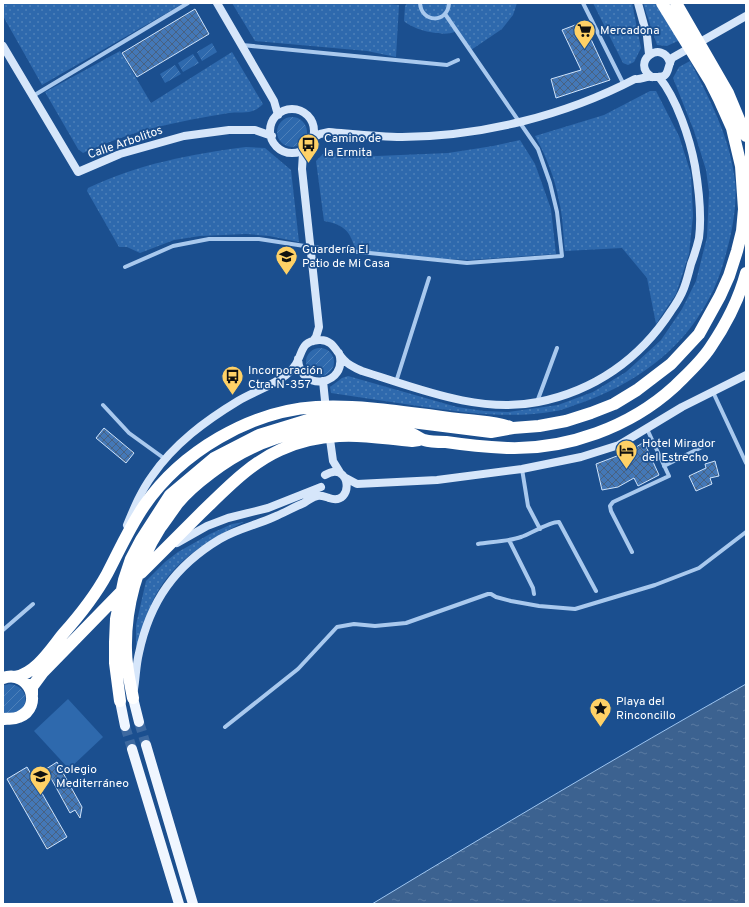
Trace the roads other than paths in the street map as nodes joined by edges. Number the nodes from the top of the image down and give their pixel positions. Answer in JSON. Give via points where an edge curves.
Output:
{"nodes":[{"id":1,"x":188,"y":3,"type":"edge"},
{"id":2,"x":217,"y":3,"type":"edge"},
{"id":3,"x":420,"y":3,"type":"edge"},
{"id":4,"x":449,"y":3,"type":"edge"},
{"id":5,"x":583,"y":3,"type":"edge"},
{"id":6,"x":638,"y":3,"type":"edge"},
{"id":7,"x":662,"y":3,"type":"edge"},
{"id":8,"x":676,"y":3,"type":"edge"},
{"id":9,"x":445,"y":14,"type":"junction"},
{"id":10,"x":746,"y":16,"type":"edge"},
{"id":11,"x":241,"y":45,"type":"junction"},
{"id":12,"x":3,"y":46,"type":"edge"},
{"id":13,"x":649,"y":54,"type":"junction"},
{"id":14,"x":6,"y":57,"type":"edge"},
{"id":15,"x":670,"y":59,"type":"junction"},
{"id":16,"x":458,"y":60,"type":"dead end"},
{"id":17,"x":644,"y":67,"type":"junction"},
{"id":18,"x":655,"y":77,"type":"junction"},
{"id":19,"x":635,"y":79,"type":"junction"},
{"id":20,"x":624,"y":85,"type":"junction"},
{"id":21,"x":33,"y":96,"type":"junction"},
{"id":22,"x":274,"y":101,"type":"junction"},
{"id":23,"x":287,"y":110,"type":"junction"},
{"id":24,"x":278,"y":115,"type":"junction"},
{"id":25,"x":312,"y":122,"type":"junction"},
{"id":26,"x":272,"y":123,"type":"junction"},
{"id":27,"x":520,"y":123,"type":"junction"},
{"id":28,"x":255,"y":130,"type":"junction"},
{"id":29,"x":329,"y":132,"type":"junction"},
{"id":30,"x":272,"y":136,"type":"junction"},
{"id":31,"x":746,"y":136,"type":"edge"},
{"id":32,"x":313,"y":138,"type":"junction"},
{"id":33,"x":304,"y":149,"type":"junction"},
{"id":34,"x":293,"y":152,"type":"junction"},
{"id":35,"x":302,"y":169,"type":"junction"},
{"id":36,"x":311,"y":247,"type":"junction"},
{"id":37,"x":125,"y":267,"type":"dead end"},
{"id":38,"x":746,"y":273,"type":"edge"},
{"id":39,"x":429,"y":278,"type":"dead end"},
{"id":40,"x":319,"y":328,"type":"junction"},
{"id":41,"x":313,"y":341,"type":"junction"},
{"id":42,"x":328,"y":342,"type":"junction"},
{"id":43,"x":557,"y":348,"type":"dead end"},
{"id":44,"x":338,"y":352,"type":"junction"},
{"id":45,"x":298,"y":359,"type":"junction"},
{"id":46,"x":746,"y":375,"type":"edge"},
{"id":47,"x":323,"y":381,"type":"junction"},
{"id":48,"x":396,"y":382,"type":"junction"},
{"id":49,"x":713,"y":391,"type":"junction"},
{"id":50,"x":537,"y":402,"type":"junction"},
{"id":51,"x":103,"y":405,"type":"dead end"},
{"id":52,"x":513,"y":428,"type":"junction"},
{"id":53,"x":647,"y":429,"type":"junction"},
{"id":54,"x":424,"y":440,"type":"junction"},
{"id":55,"x":712,"y":442,"type":"dead end"},
{"id":56,"x":165,"y":459,"type":"junction"},
{"id":57,"x":332,"y":459,"type":"junction"},
{"id":58,"x":746,"y":463,"type":"edge"},
{"id":59,"x":664,"y":466,"type":"junction"},
{"id":60,"x":522,"y":469,"type":"junction"},
{"id":61,"x":325,"y":475,"type":"junction"},
{"id":62,"x":343,"y":475,"type":"junction"},
{"id":63,"x":357,"y":484,"type":"junction"},
{"id":64,"x":320,"y":487,"type":"junction"},
{"id":65,"x":346,"y":493,"type":"junction"},
{"id":66,"x":327,"y":497,"type":"junction"},
{"id":67,"x":540,"y":529,"type":"junction"},
{"id":68,"x":746,"y":532,"type":"edge"},
{"id":69,"x":509,"y":540,"type":"junction"},
{"id":70,"x":478,"y":544,"type":"dead end"},
{"id":71,"x":119,"y":547,"type":"junction"},
{"id":72,"x":632,"y":552,"type":"dead end"},
{"id":73,"x":158,"y":555,"type":"junction"},
{"id":74,"x":596,"y":591,"type":"dead end"},
{"id":75,"x":534,"y":594,"type":"dead end"},
{"id":76,"x":33,"y":604,"type":"dead end"},
{"id":77,"x":3,"y":630,"type":"edge"},
{"id":78,"x":7,"y":677,"type":"edge"},
{"id":79,"x":32,"y":695,"type":"junction"},
{"id":80,"x":133,"y":698,"type":"junction"},
{"id":81,"x":120,"y":701,"type":"joint"},
{"id":82,"x":4,"y":718,"type":"edge"},
{"id":83,"x":139,"y":722,"type":"tunnel mouth"},
{"id":84,"x":125,"y":726,"type":"tunnel mouth"},
{"id":85,"x":225,"y":727,"type":"dead end"},
{"id":86,"x":146,"y":745,"type":"tunnel mouth"},
{"id":87,"x":132,"y":749,"type":"tunnel mouth"},
{"id":88,"x":179,"y":904,"type":"edge"},
{"id":89,"x":193,"y":904,"type":"edge"}],
"edges":[{"from":1,"to":21,"type":"street"},
{"from":2,"to":11,"type":"street"},
{"from":3,"to":9,"type":"street","via":[[428,17],[437,18]]},
{"from":4,"to":9,"type":"street"},
{"from":5,"to":20,"type":"street"},
{"from":6,"to":13,"type":"street"},
{"from":7,"to":52,"type":"highway","via":[[710,81],[736,142],[741,166],[744,209],[742,231],[729,276],[699,334],[671,364],[637,390],[614,404],[566,421]]},
{"from":8,"to":31,"type":"highway","via":[[725,87]]},
{"from":9,"to":27,"type":"street"},
{"from":10,"to":15,"type":"street"},
{"from":11,"to":16,"type":"street","via":[[447,65]]},
{"from":11,"to":22,"type":"street"},
{"from":12,"to":14,"type":"street","name":"Calle Arbolitos"},
{"from":13,"to":15,"type":"street","via":[[660,52]]},
{"from":13,"to":17,"type":"street"},
{"from":14,"to":21,"type":"street","name":"Calle Arbolitos"},
{"from":15,"to":18,"type":"street","via":[[670,67],[666,74]]},
{"from":17,"to":18,"type":"street","via":[[646,72]]},
{"from":17,"to":19,"type":"street"},
{"from":18,"to":19,"type":"street"},
{"from":18,"to":50,"type":"street","via":[[664,84],[682,120],[692,151],[700,194],[699,239],[684,288],[660,328],[625,364],[591,384],[562,396]]},
{"from":19,"to":20,"type":"street"},
{"from":20,"to":27,"type":"street"},
{"from":21,"to":28,"type":"street","name":"Calle Arbolitos","via":[[78,172],[120,154],[184,136],[229,130]]},
{"from":22,"to":23,"type":"street"},
{"from":22,"to":24,"type":"street"},
{"from":23,"to":24,"type":"street"},
{"from":23,"to":25,"type":"street","via":[[302,111]]},
{"from":24,"to":26,"type":"street"},
{"from":25,"to":29,"type":"street"},
{"from":25,"to":32,"type":"street"},
{"from":26,"to":28,"type":"street","name":"Calle Arbolitos"},
{"from":26,"to":30,"type":"street"},
{"from":27,"to":29,"type":"street","via":[[456,134],[401,137]]},
{"from":27,"to":36,"type":"street","via":[[538,149],[550,183],[557,212],[562,256],[467,263]]},
{"from":28,"to":30,"type":"street","name":"Calle Arbolitos"},
{"from":29,"to":32,"type":"street"},
{"from":30,"to":34,"type":"street","via":[[278,147]]},
{"from":32,"to":33,"type":"street"},
{"from":33,"to":34,"type":"street"},
{"from":33,"to":35,"type":"street"},
{"from":34,"to":35,"type":"street"},
{"from":35,"to":36,"type":"street"},
{"from":36,"to":37,"type":"street","via":[[259,238],[209,239],[173,246]]},
{"from":36,"to":40,"type":"street"},
{"from":38,"to":54,"type":"highway","via":[[734,305],[709,350],[688,374],[658,400],[618,424],[587,436],[532,447],[477,446]]},
{"from":39,"to":48,"type":"street"},
{"from":40,"to":41,"type":"street"},
{"from":40,"to":42,"type":"street"},
{"from":41,"to":42,"type":"street"},
{"from":41,"to":45,"type":"street","via":[[305,346]]},
{"from":42,"to":44,"type":"street"},
{"from":43,"to":50,"type":"street"},
{"from":44,"to":47,"type":"street","via":[[340,362],[337,372],[330,379]]},
{"from":44,"to":48,"type":"street","via":[[351,366]]},
{"from":45,"to":47,"type":"street","via":[[300,369],[306,377],[315,382]]},
{"from":45,"to":56,"type":"street","via":[[292,370],[202,425]]},
{"from":46,"to":49,"type":"street"},
{"from":47,"to":57,"type":"street"},
{"from":48,"to":50,"type":"street","via":[[476,403],[496,405]]},
{"from":49,"to":53,"type":"street"},
{"from":49,"to":58,"type":"street"},
{"from":51,"to":56,"type":"street","via":[[129,433]]},
{"from":52,"to":71,"type":"highway","via":[[495,422],[378,409],[316,407],[262,419],[221,436],[186,460],[144,506]]},
{"from":52,"to":81,"type":"highway","via":[[491,432],[380,418],[346,416],[311,419],[259,435],[214,458],[170,495],[140,540],[132,559],[124,580],[116,619],[115,663]]},
{"from":53,"to":59,"type":"street"},
{"from":53,"to":60,"type":"street","via":[[619,445],[581,457]]},
{"from":54,"to":73,"type":"highway","via":[[337,436],[280,450],[247,471],[227,488]]},
{"from":54,"to":80,"type":"highway","via":[[410,433],[379,429],[315,429],[263,442],[221,465],[199,482],[179,502],[151,543],[136,579],[128,612],[126,650]]},
{"from":55,"to":59,"type":"street"},
{"from":56,"to":71,"type":"street","via":[[140,495],[120,538]]},
{"from":57,"to":61,"type":"street"},
{"from":57,"to":62,"type":"street"},
{"from":59,"to":72,"type":"street","via":[[669,476],[613,502],[610,506]]},
{"from":60,"to":63,"type":"street","via":[[437,480]]},
{"from":60,"to":67,"type":"street","via":[[528,506]]},
{"from":61,"to":62,"type":"street","via":[[333,472]]},
{"from":61,"to":64,"type":"street"},
{"from":62,"to":63,"type":"street"},
{"from":62,"to":65,"type":"street","via":[[348,484]]},
{"from":63,"to":65,"type":"street"},
{"from":64,"to":66,"type":"street"},
{"from":64,"to":73,"type":"street","via":[[268,508],[207,526]]},
{"from":65,"to":66,"type":"street","via":[[339,498]]},
{"from":66,"to":80,"type":"street","via":[[315,497],[272,518],[221,538],[177,572],[159,596],[146,629],[139,653]]},
{"from":67,"to":69,"type":"street"},
{"from":67,"to":74,"type":"street","via":[[554,522],[560,523]]},
{"from":68,"to":85,"type":"street","via":[[699,568],[655,585],[575,609],[539,606],[488,594],[406,623],[375,626],[354,624],[337,627],[298,669]]},
{"from":69,"to":70,"type":"street"},
{"from":69,"to":75,"type":"street"},
{"from":71,"to":78,"type":"highway","via":[[93,596],[40,661],[27,673]]},
{"from":73,"to":79,"type":"highway","via":[[43,672],[32,687]]},
{"from":76,"to":77,"type":"street"},
{"from":78,"to":79,"type":"highway","via":[[24,681]]},
{"from":79,"to":82,"type":"highway","via":[[31,705],[25,714],[16,718]]},
{"from":80,"to":83,"type":"main road"},
{"from":81,"to":84,"type":"main road"},
{"from":86,"to":89,"type":"main road"},
{"from":87,"to":88,"type":"main road"}]}
